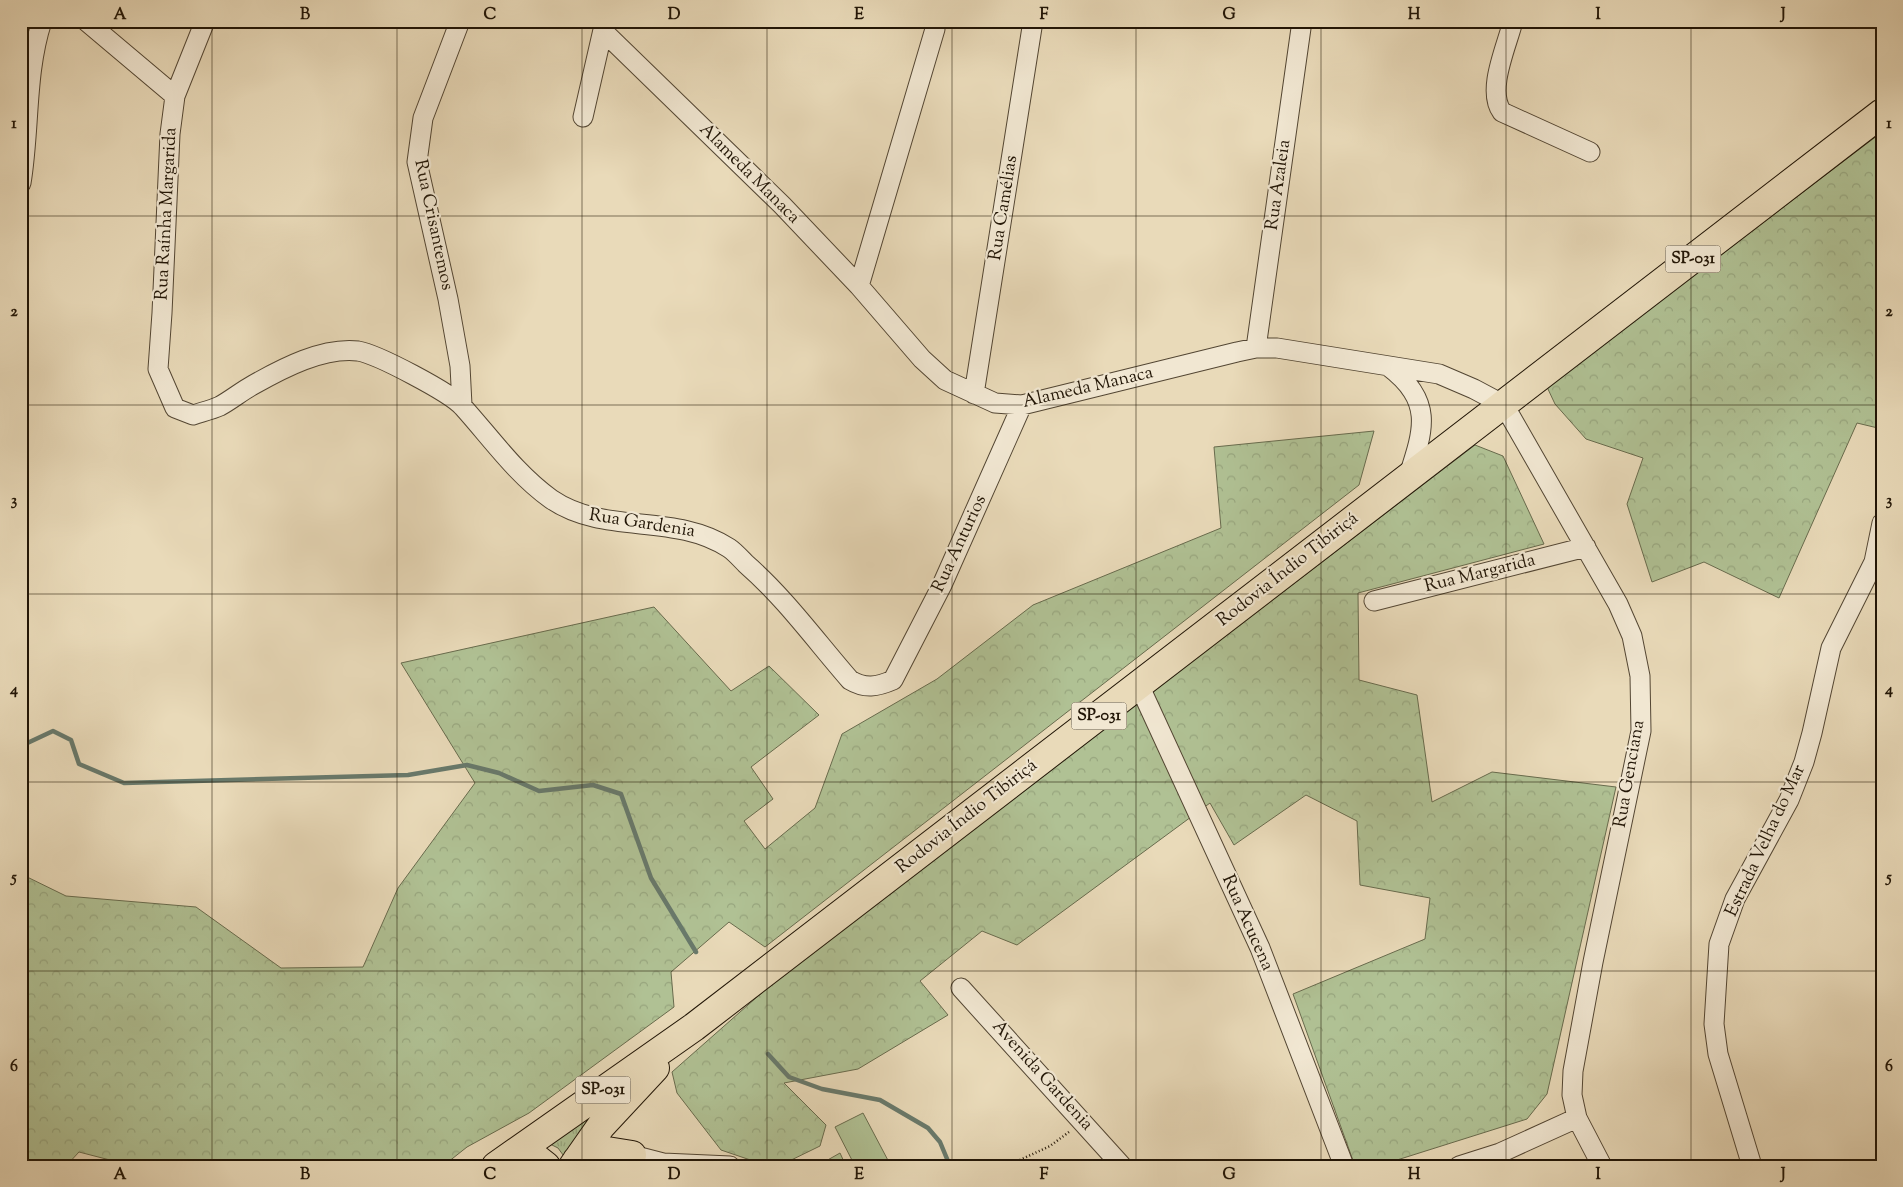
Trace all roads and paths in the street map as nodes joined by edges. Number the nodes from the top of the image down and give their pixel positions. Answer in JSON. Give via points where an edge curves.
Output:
{"nodes":[{"id":1,"x":42,"y":21,"type":"edge"},
{"id":2,"x":86,"y":21,"type":"edge"},
{"id":3,"x":204,"y":21,"type":"edge"},
{"id":4,"x":460,"y":21,"type":"edge"},
{"id":5,"x":1033,"y":21,"type":"edge"},
{"id":6,"x":1302,"y":21,"type":"edge"},
{"id":7,"x":1513,"y":21,"type":"edge"},
{"id":8,"x":934,"y":25,"type":"edge"},
{"id":9,"x":604,"y":26,"type":"edge"},
{"id":10,"x":175,"y":96,"type":"junction"},
{"id":11,"x":1882,"y":113,"type":"edge"},
{"id":12,"x":583,"y":117,"type":"dead end"},
{"id":13,"x":1590,"y":152,"type":"dead end"},
{"id":14,"x":21,"y":183,"type":"edge"},
{"id":15,"x":859,"y":286,"type":"junction"},
{"id":16,"x":1256,"y":348,"type":"junction"},
{"id":17,"x":1388,"y":366,"type":"junction"},
{"id":18,"x":974,"y":394,"type":"junction"},
{"id":19,"x":462,"y":405,"type":"junction"},
{"id":20,"x":1022,"y":405,"type":"junction"},
{"id":21,"x":1504,"y":405,"type":"junction"},
{"id":22,"x":175,"y":408,"type":"joint"},
{"id":23,"x":1408,"y":478,"type":"junction"},
{"id":24,"x":1882,"y":523,"type":"edge"},
{"id":25,"x":1586,"y":547,"type":"junction"},
{"id":26,"x":1374,"y":601,"type":"dead end"},
{"id":27,"x":893,"y":680,"type":"joint"},
{"id":28,"x":1139,"y":685,"type":"junction"},
{"id":29,"x":961,"y":988,"type":"dead end"},
{"id":30,"x":694,"y":1027,"type":"junction"},
{"id":31,"x":620,"y":1105,"type":"junction"},
{"id":32,"x":1577,"y":1118,"type":"junction"},
{"id":33,"x":1083,"y":1121,"type":"junction"},
{"id":34,"x":632,"y":1155,"type":"junction"},
{"id":35,"x":504,"y":1160,"type":"edge"},
{"id":36,"x":575,"y":1163,"type":"edge"},
{"id":37,"x":546,"y":1166,"type":"edge"},
{"id":38,"x":730,"y":1166,"type":"edge"},
{"id":39,"x":926,"y":1166,"type":"edge"},
{"id":40,"x":954,"y":1166,"type":"edge"},
{"id":41,"x":1007,"y":1166,"type":"edge"},
{"id":42,"x":1122,"y":1166,"type":"edge"},
{"id":43,"x":1344,"y":1166,"type":"edge"},
{"id":44,"x":1459,"y":1166,"type":"edge"},
{"id":45,"x":1602,"y":1166,"type":"edge"},
{"id":46,"x":1752,"y":1166,"type":"edge"}],
"edges":[{"from":1,"to":14,"type":"street","via":[[31,70]]},
{"from":2,"to":10,"type":"street"},
{"from":3,"to":10,"type":"street","name":"Rua Raínha Margarida"},
{"from":4,"to":19,"type":"street","name":"Rua Crisantemos","via":[[422,118],[417,162],[448,299],[460,366]]},
{"from":5,"to":18,"type":"street","name":"Rua Camélias"},
{"from":6,"to":16,"type":"street","name":"Rua Azaleia"},
{"from":7,"to":13,"type":"street","via":[[1494,90],[1502,112]]},
{"from":8,"to":15,"type":"street"},
{"from":9,"to":12,"type":"street"},
{"from":9,"to":15,"type":"street","name":"Alameda Manaca"},
{"from":10,"to":22,"type":"street","name":"Rua Raínha Margarida","via":[[170,134],[158,369]]},
{"from":11,"to":21,"type":"highway","name":"Rodovia Índio Tibiriçá","number":"SP-031"},
{"from":15,"to":18,"type":"street","name":"Alameda Manaca","via":[[922,359],[945,380]]},
{"from":16,"to":17,"type":"street","name":"Alameda Manaca","via":[[1277,348]]},
{"from":16,"to":20,"type":"street","name":"Alameda Manaca"},
{"from":17,"to":21,"type":"street","name":"Alameda Manaca","via":[[1438,374]]},
{"from":17,"to":23,"type":"street","via":[[1410,384],[1417,397],[1422,423],[1422,437]]},
{"from":18,"to":20,"type":"street","name":"Alameda Manaca","via":[[995,403]]},
{"from":19,"to":22,"type":"street","name":"Rua Gardenia","via":[[405,370],[360,351],[343,351],[308,360],[254,384],[220,406],[193,415]]},
{"from":19,"to":27,"type":"street","name":"Rua Gardenia","via":[[529,481],[552,499],[577,513],[605,520],[676,527],[706,535],[730,549],[768,583],[850,680],[860,686],[880,686]]},
{"from":20,"to":27,"type":"street","name":"Rua Anturios","via":[[942,585]]},
{"from":21,"to":23,"type":"highway","name":"Rodovia Índio Tibiriçá","number":"SP-031"},
{"from":21,"to":25,"type":"street","name":"Rua Genciana"},
{"from":23,"to":28,"type":"highway","name":"Rodovia Índio Tibiriçá","number":"SP-031"},
{"from":24,"to":46,"type":"street","name":"Estrada Velha do Mar","via":[[1874,562],[1831,648],[1804,762],[1789,800],[1735,899],[1719,944],[1714,1024],[1718,1054]]},
{"from":25,"to":26,"type":"street","name":"Rua Margarida"},
{"from":25,"to":32,"type":"street","name":"Rua Genciana","via":[[1632,636],[1640,676],[1641,731],[1573,1070],[1572,1095]]},
{"from":28,"to":30,"type":"highway","name":"Rodovia Índio Tibiriçá","number":"SP-031"},
{"from":28,"to":43,"type":"street","name":"Rua Acucena","via":[[1260,948]]},
{"from":29,"to":33,"type":"street","name":"Avenida Gardenia"},
{"from":30,"to":31,"type":"highway","name":"Rodovia Índio Tibiriçá","number":"SP-031"},
{"from":30,"to":35,"type":"highway","name":"Rodovia Índio Tibiriçá","number":"SP-031"},
{"from":31,"to":34,"type":"highway","via":[[618,1137]]},
{"from":31,"to":36,"type":"highway","name":"Rodovia Índio Tibiriçá","number":"SP-031"},
{"from":32,"to":44,"type":"street","via":[[1500,1153]]},
{"from":32,"to":45,"type":"street","name":"Rua Genciana"},
{"from":33,"to":41,"type":"path","via":[[1050,1146]]},
{"from":33,"to":42,"type":"street","name":"Avenida Gardenia"},
{"from":34,"to":36,"type":"highway","via":[[607,1151]]},
{"from":34,"to":38,"type":"street","via":[[663,1163]]},
{"from":35,"to":37,"type":"highway","via":[[532,1155]]},
{"from":39,"to":40,"type":"path","via":[[941,1162]]}]}
